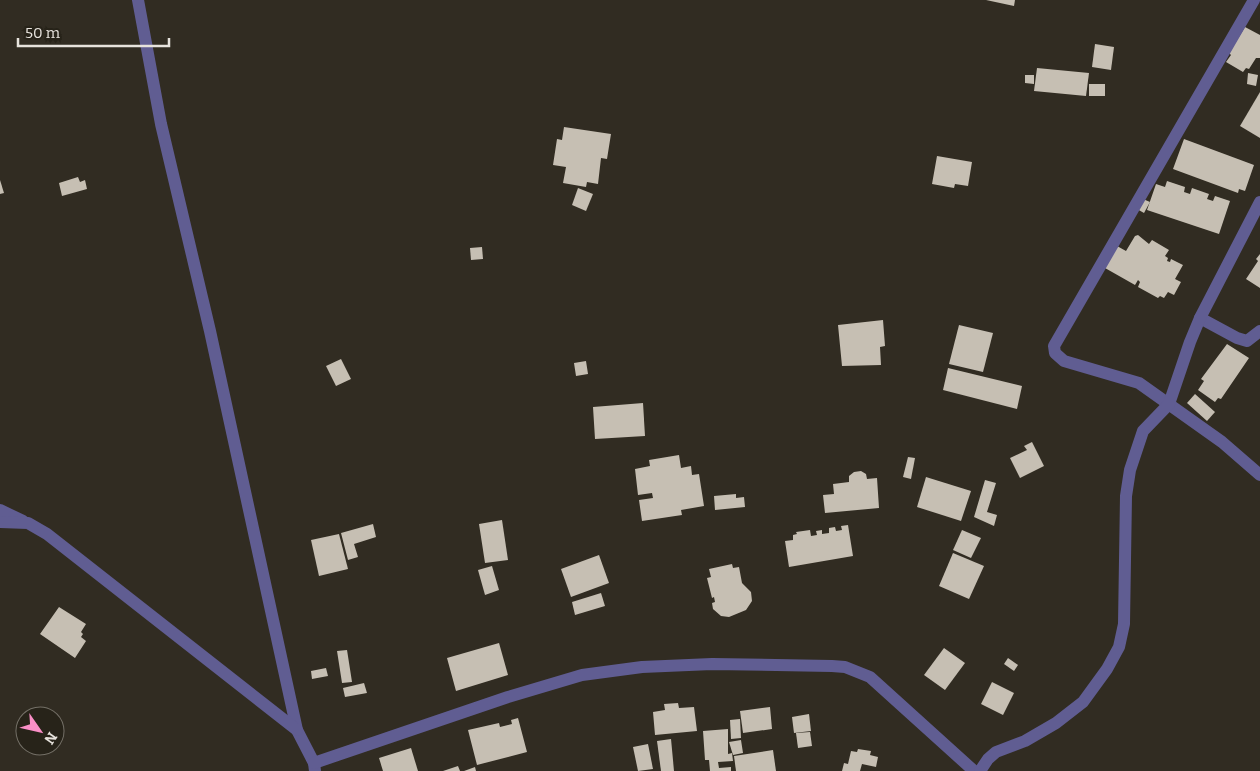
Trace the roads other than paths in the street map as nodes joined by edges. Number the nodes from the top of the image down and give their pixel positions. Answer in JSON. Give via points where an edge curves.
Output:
{"nodes":[{"id":1,"x":138,"y":0,"type":"edge"},
{"id":2,"x":1254,"y":0,"type":"edge"},
{"id":3,"x":1260,"y":202,"type":"edge"},
{"id":4,"x":1200,"y":318,"type":"junction"},
{"id":5,"x":1260,"y":331,"type":"edge"},
{"id":6,"x":1169,"y":404,"type":"junction"},
{"id":7,"x":1260,"y":475,"type":"edge"},
{"id":8,"x":0,"y":510,"type":"edge"},
{"id":9,"x":0,"y":522,"type":"edge"},
{"id":10,"x":28,"y":523,"type":"junction"},
{"id":11,"x":298,"y":730,"type":"junction"},
{"id":12,"x":314,"y":767,"type":"edge"},
{"id":13,"x":974,"y":771,"type":"edge"},
{"id":14,"x":980,"y":771,"type":"edge"}],
"edges":[{"from":1,"to":11,"type":"street","via":[[161,124]]},
{"from":2,"to":6,"type":"street","via":[[1054,346],[1064,361],[1139,383]]},
{"from":3,"to":4,"type":"street"},
{"from":4,"to":5,"type":"street","via":[[1247,341]]},
{"from":4,"to":6,"type":"street"},
{"from":6,"to":7,"type":"street","via":[[1222,442]]},
{"from":6,"to":14,"type":"street","via":[[1143,430],[1130,470],[1126,496],[1124,624],[1119,647],[1083,702],[1025,741],[996,752]]},
{"from":8,"to":10,"type":"street"},
{"from":9,"to":10,"type":"street"},
{"from":10,"to":11,"type":"street","via":[[47,534]]},
{"from":11,"to":12,"type":"street"},
{"from":12,"to":13,"type":"street","via":[[508,697],[582,675],[642,667],[804,665],[845,667],[870,677]]}]}
